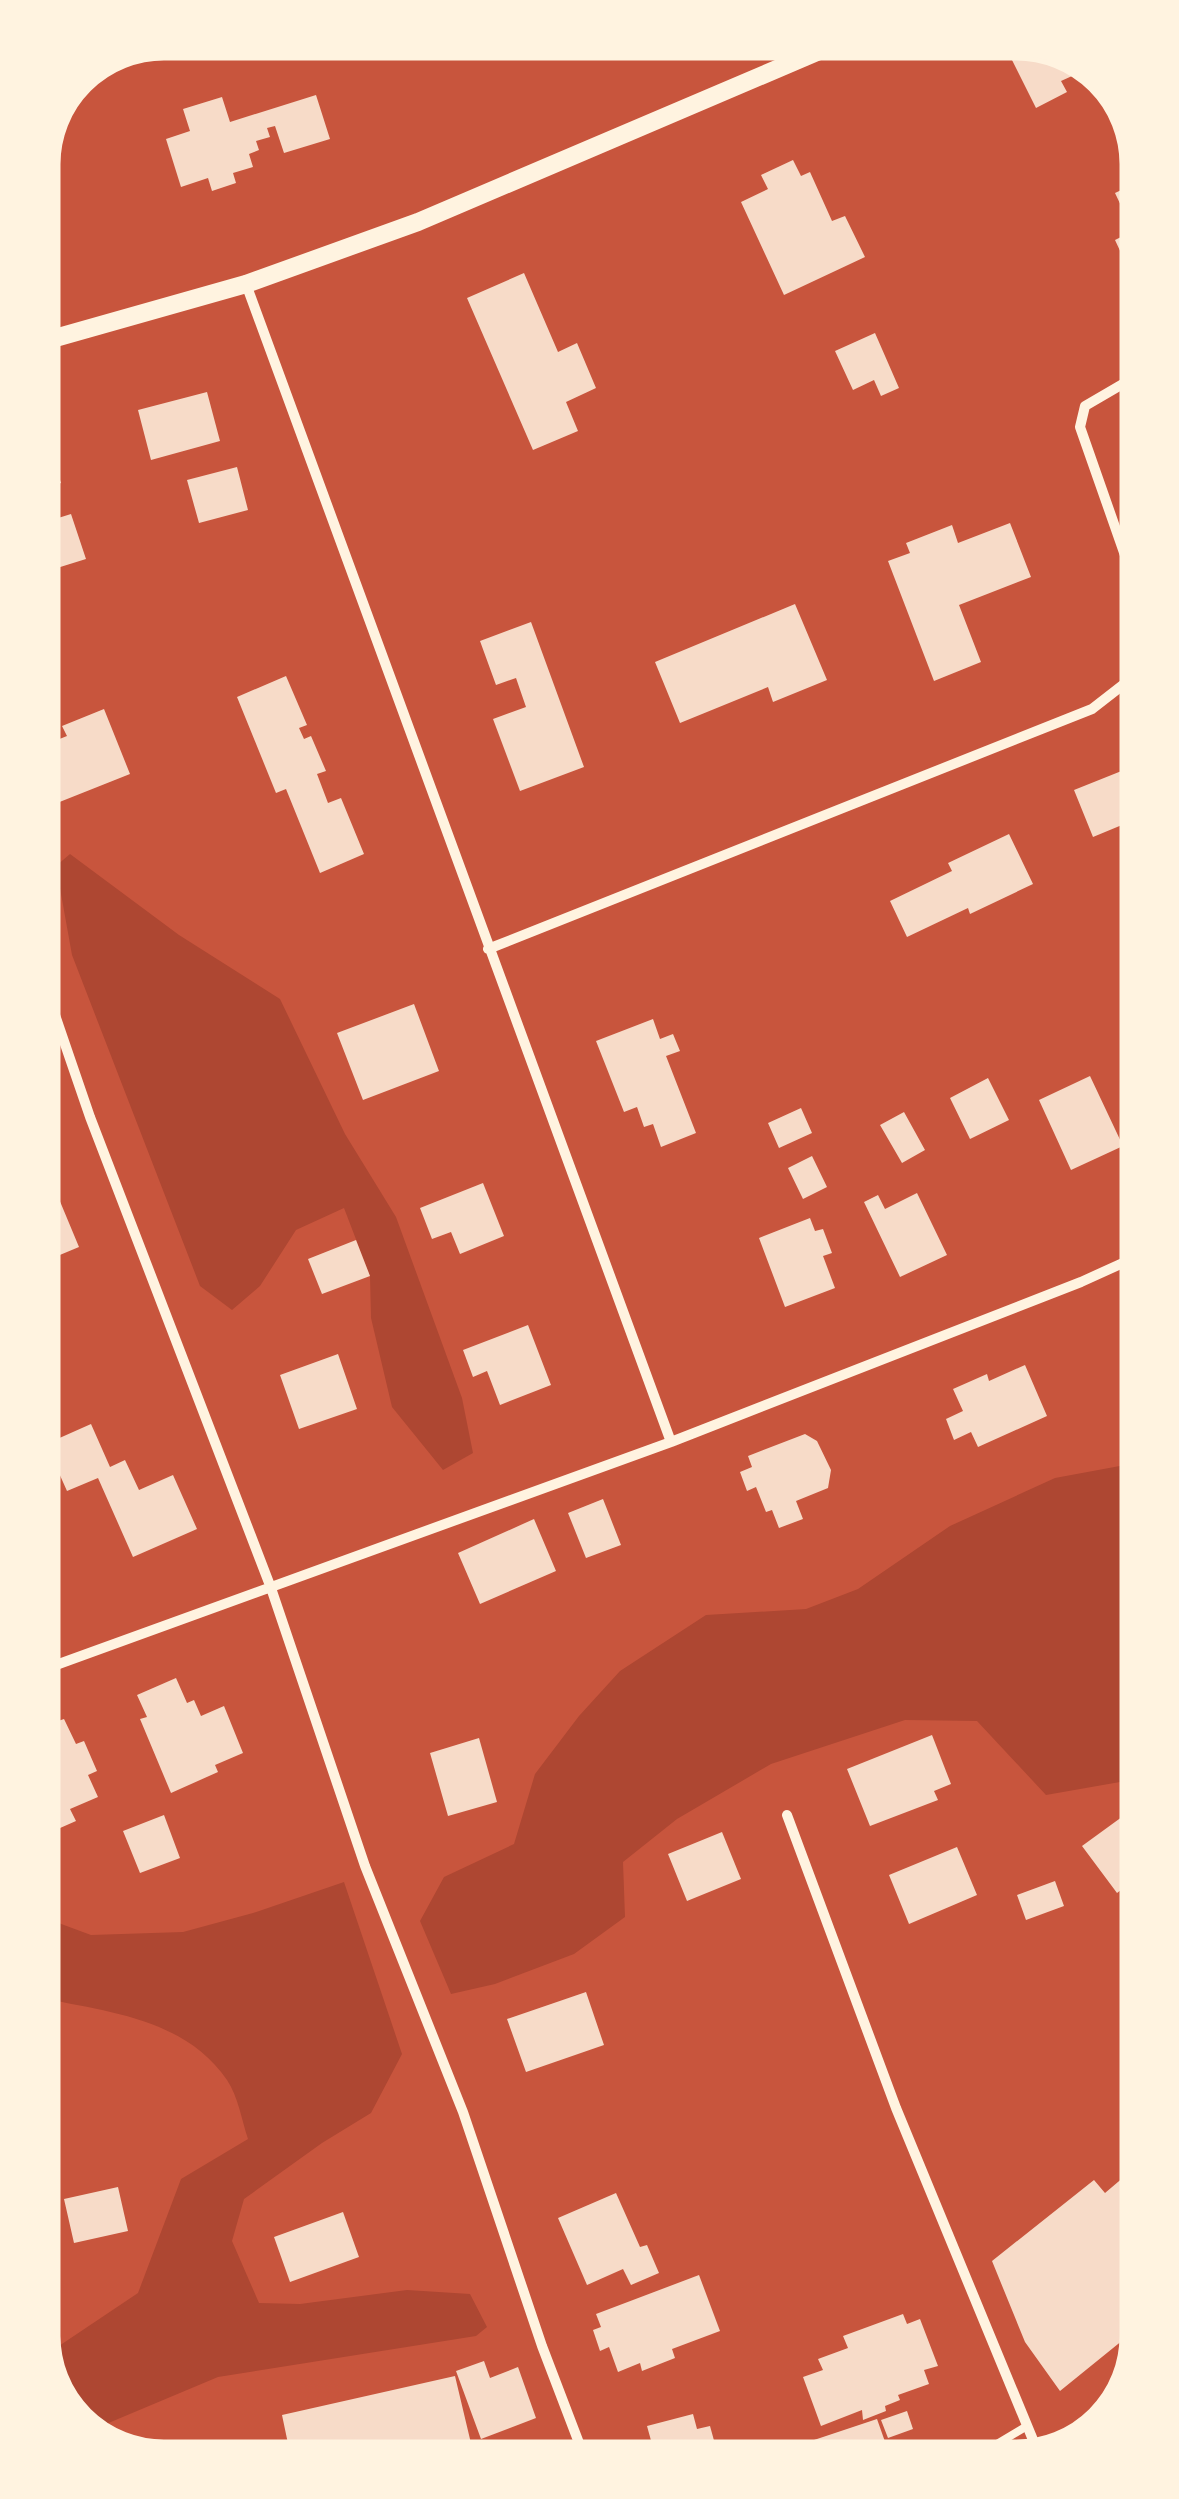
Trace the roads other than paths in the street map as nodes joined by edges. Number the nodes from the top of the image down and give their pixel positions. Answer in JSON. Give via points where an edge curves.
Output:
{"nodes":[{"id":1,"x":786,"y":58,"type":"edge"},
{"id":2,"x":246,"y":284,"type":"junction"},
{"id":3,"x":58,"y":337,"type":"edge"},
{"id":4,"x":1122,"y":384,"type":"edge"},
{"id":5,"x":1122,"y":547,"type":"edge"},
{"id":6,"x":1122,"y":686,"type":"edge"},
{"id":7,"x":488,"y":949,"type":"junction"},
{"id":8,"x":58,"y":1024,"type":"edge"},
{"id":9,"x":1122,"y":1264,"type":"edge"},
{"id":10,"x":671,"y":1442,"type":"junction"},
{"id":11,"x":271,"y":1588,"type":"junction"},
{"id":12,"x":58,"y":1663,"type":"edge"},
{"id":13,"x":787,"y":1815,"type":"dead end"},
{"id":14,"x":1027,"y":2426,"type":"junction"},
{"id":15,"x":1033,"y":2440,"type":"edge"},
{"id":16,"x":578,"y":2441,"type":"edge"},
{"id":17,"x":1000,"y":2442,"type":"edge"}],
"edges":[{"from":1,"to":2,"type":"street","via":[[418,222]]},
{"from":2,"to":3,"type":"street"},
{"from":2,"to":7,"type":"street"},
{"from":4,"to":5,"type":"street","via":[[1085,406],[1080,427]]},
{"from":6,"to":7,"type":"street","via":[[1092,709]]},
{"from":7,"to":10,"type":"street"},
{"from":8,"to":11,"type":"street"},
{"from":9,"to":10,"type":"street"},
{"from":10,"to":11,"type":"street"},
{"from":11,"to":12,"type":"street"},
{"from":11,"to":16,"type":"street","via":[[365,1866],[463,2112]]},
{"from":13,"to":14,"type":"street","via":[[896,2108]]},
{"from":14,"to":15,"type":"street"},
{"from":14,"to":17,"type":"lane"}]}
